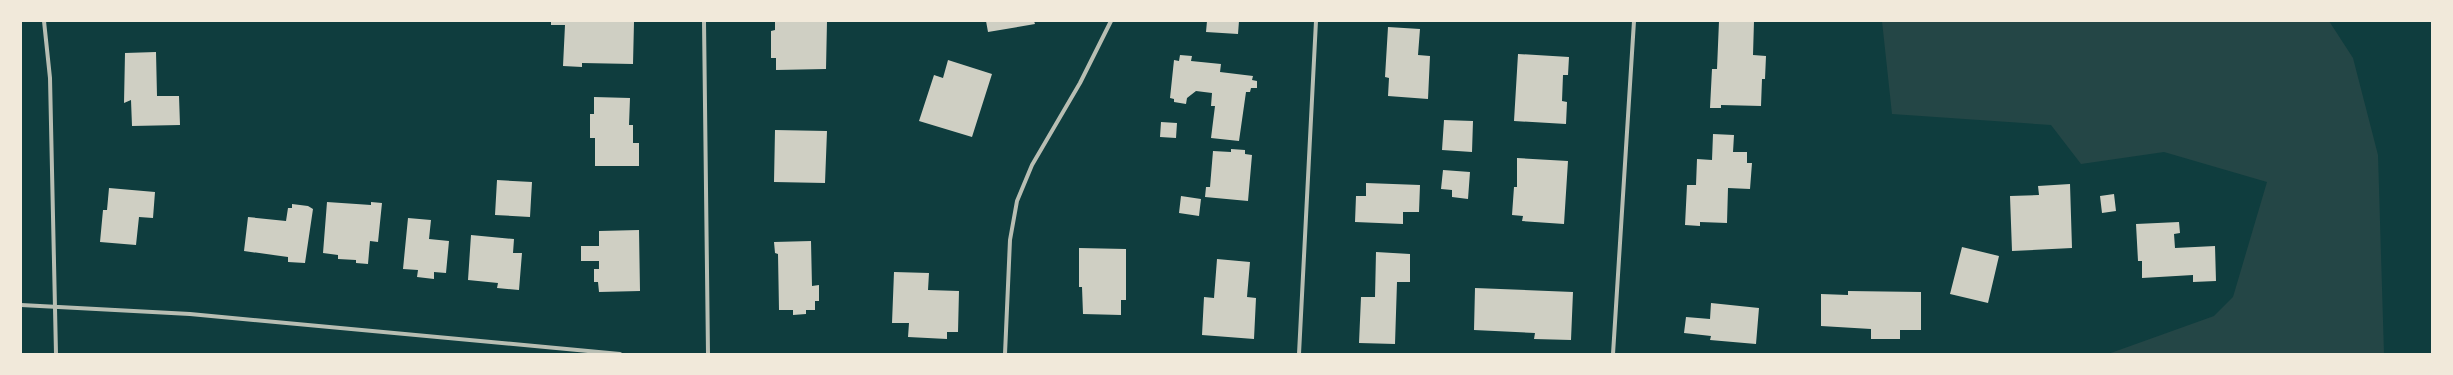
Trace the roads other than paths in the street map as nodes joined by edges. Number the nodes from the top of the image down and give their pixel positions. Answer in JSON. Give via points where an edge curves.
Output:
{"nodes":[{"id":1,"x":44,"y":21,"type":"edge"},
{"id":2,"x":704,"y":21,"type":"edge"},
{"id":3,"x":1111,"y":21,"type":"edge"},
{"id":4,"x":1316,"y":21,"type":"edge"},
{"id":5,"x":1634,"y":21,"type":"edge"},
{"id":6,"x":21,"y":305,"type":"edge"},
{"id":7,"x":55,"y":308,"type":"junction"},
{"id":8,"x":56,"y":354,"type":"edge"},
{"id":9,"x":620,"y":354,"type":"edge"},
{"id":10,"x":708,"y":354,"type":"edge"},
{"id":11,"x":1005,"y":354,"type":"edge"},
{"id":12,"x":1299,"y":354,"type":"edge"},
{"id":13,"x":1614,"y":354,"type":"edge"}],
"edges":[{"from":1,"to":7,"type":"street","via":[[50,78]]},
{"from":2,"to":10,"type":"street"},
{"from":3,"to":11,"type":"street","via":[[1080,83],[1032,165],[1017,201],[1010,240]]},
{"from":4,"to":12,"type":"street"},
{"from":5,"to":13,"type":"street"},
{"from":6,"to":7,"type":"street"},
{"from":7,"to":8,"type":"street"},
{"from":7,"to":9,"type":"street","via":[[190,314]]}]}
